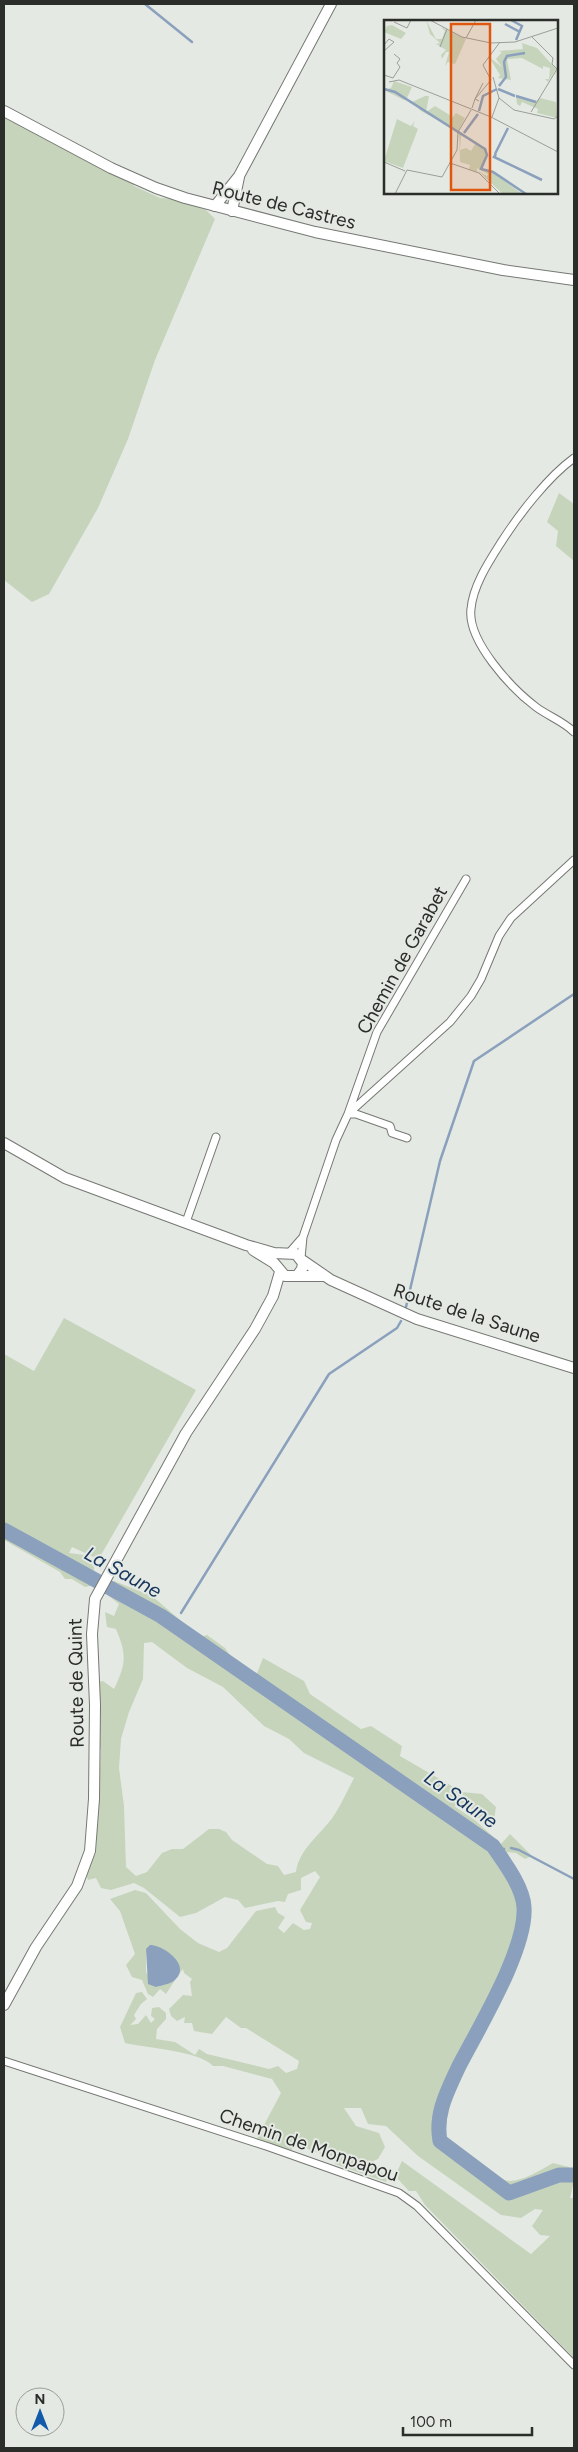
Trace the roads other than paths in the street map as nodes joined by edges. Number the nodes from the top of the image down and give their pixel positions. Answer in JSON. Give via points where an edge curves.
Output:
{"nodes":[{"id":1,"x":331,"y":4,"type":"edge"},
{"id":2,"x":4,"y":111,"type":"edge"},
{"id":3,"x":239,"y":176,"type":"junction"},
{"id":4,"x":215,"y":206,"type":"junction"},
{"id":5,"x":232,"y":211,"type":"junction"},
{"id":6,"x":574,"y":280,"type":"edge"},
{"id":7,"x":574,"y":458,"type":"edge"},
{"id":8,"x":572,"y":729,"type":"edge"},
{"id":9,"x":574,"y":860,"type":"edge"},
{"id":10,"x":466,"y":879,"type":"dead end"},
{"id":11,"x":348,"y":1114,"type":"junction"},
{"id":12,"x":216,"y":1137,"type":"dead end"},
{"id":13,"x":407,"y":1138,"type":"dead end"},
{"id":14,"x":4,"y":1143,"type":"edge"},
{"id":15,"x":186,"y":1222,"type":"junction"},
{"id":16,"x":302,"y":1237,"type":"junction"},
{"id":17,"x":246,"y":1245,"type":"junction"},
{"id":18,"x":287,"y":1253,"type":"junction"},
{"id":19,"x":302,"y":1259,"type":"junction"},
{"id":20,"x":279,"y":1270,"type":"junction"},
{"id":21,"x":324,"y":1276,"type":"junction"},
{"id":22,"x":294,"y":1277,"type":"junction"},
{"id":23,"x":273,"y":1296,"type":"junction"},
{"id":24,"x":574,"y":1368,"type":"edge"},
{"id":25,"x":4,"y":2005,"type":"edge"},
{"id":26,"x":4,"y":2060,"type":"edge"},
{"id":27,"x":574,"y":2365,"type":"edge"}],
"edges":[{"from":1,"to":3,"type":"street"},
{"from":2,"to":4,"type":"street","name":"Route de Castres","via":[[133,178]]},
{"from":3,"to":4,"type":"street"},
{"from":3,"to":5,"type":"street"},
{"from":4,"to":5,"type":"street","name":"Route de Castres"},
{"from":5,"to":6,"type":"street","name":"Route de Castres","via":[[413,252]]},
{"from":7,"to":8,"type":"street","via":[[548,483],[507,533],[488,564],[471,610],[474,632],[503,675],[538,708]]},
{"from":9,"to":11,"type":"street","name":"Chemin de Garabet","via":[[511,918],[499,936],[481,979],[450,1022]]},
{"from":10,"to":11,"type":"street","name":"Chemin de Garabet","via":[[377,1032]]},
{"from":11,"to":13,"type":"street","via":[[390,1126],[392,1133]]},
{"from":11,"to":16,"type":"street","name":"Chemin de Garabet"},
{"from":12,"to":15,"type":"street"},
{"from":14,"to":15,"type":"street","via":[[58,1175]]},
{"from":15,"to":17,"type":"street"},
{"from":16,"to":18,"type":"street","name":"Chemin de Garabet"},
{"from":16,"to":19,"type":"street","name":"Chemin de Garabet"},
{"from":17,"to":18,"type":"street"},
{"from":17,"to":20,"type":"street"},
{"from":18,"to":19,"type":"street"},
{"from":18,"to":20,"type":"street","via":[[280,1258]]},
{"from":19,"to":21,"type":"street","name":"Route de la Saune"},
{"from":19,"to":22,"type":"street","via":[[302,1269]]},
{"from":20,"to":22,"type":"street","via":[[285,1276]]},
{"from":20,"to":23,"type":"street","name":"Route de Quint"},
{"from":21,"to":22,"type":"street","name":"Route de la Saune"},
{"from":21,"to":24,"type":"street","name":"Route de la Saune","via":[[417,1319]]},
{"from":22,"to":23,"type":"street","name":"Route de Quint"},
{"from":23,"to":25,"type":"street","name":"Route de Quint","via":[[249,1339],[186,1433],[97,1593],[92,1622],[95,1722],[90,1851],[76,1886],[42,1937]]},
{"from":26,"to":27,"type":"street","name":"Chemin de Monpapou","via":[[399,2193],[417,2206]]}]}
